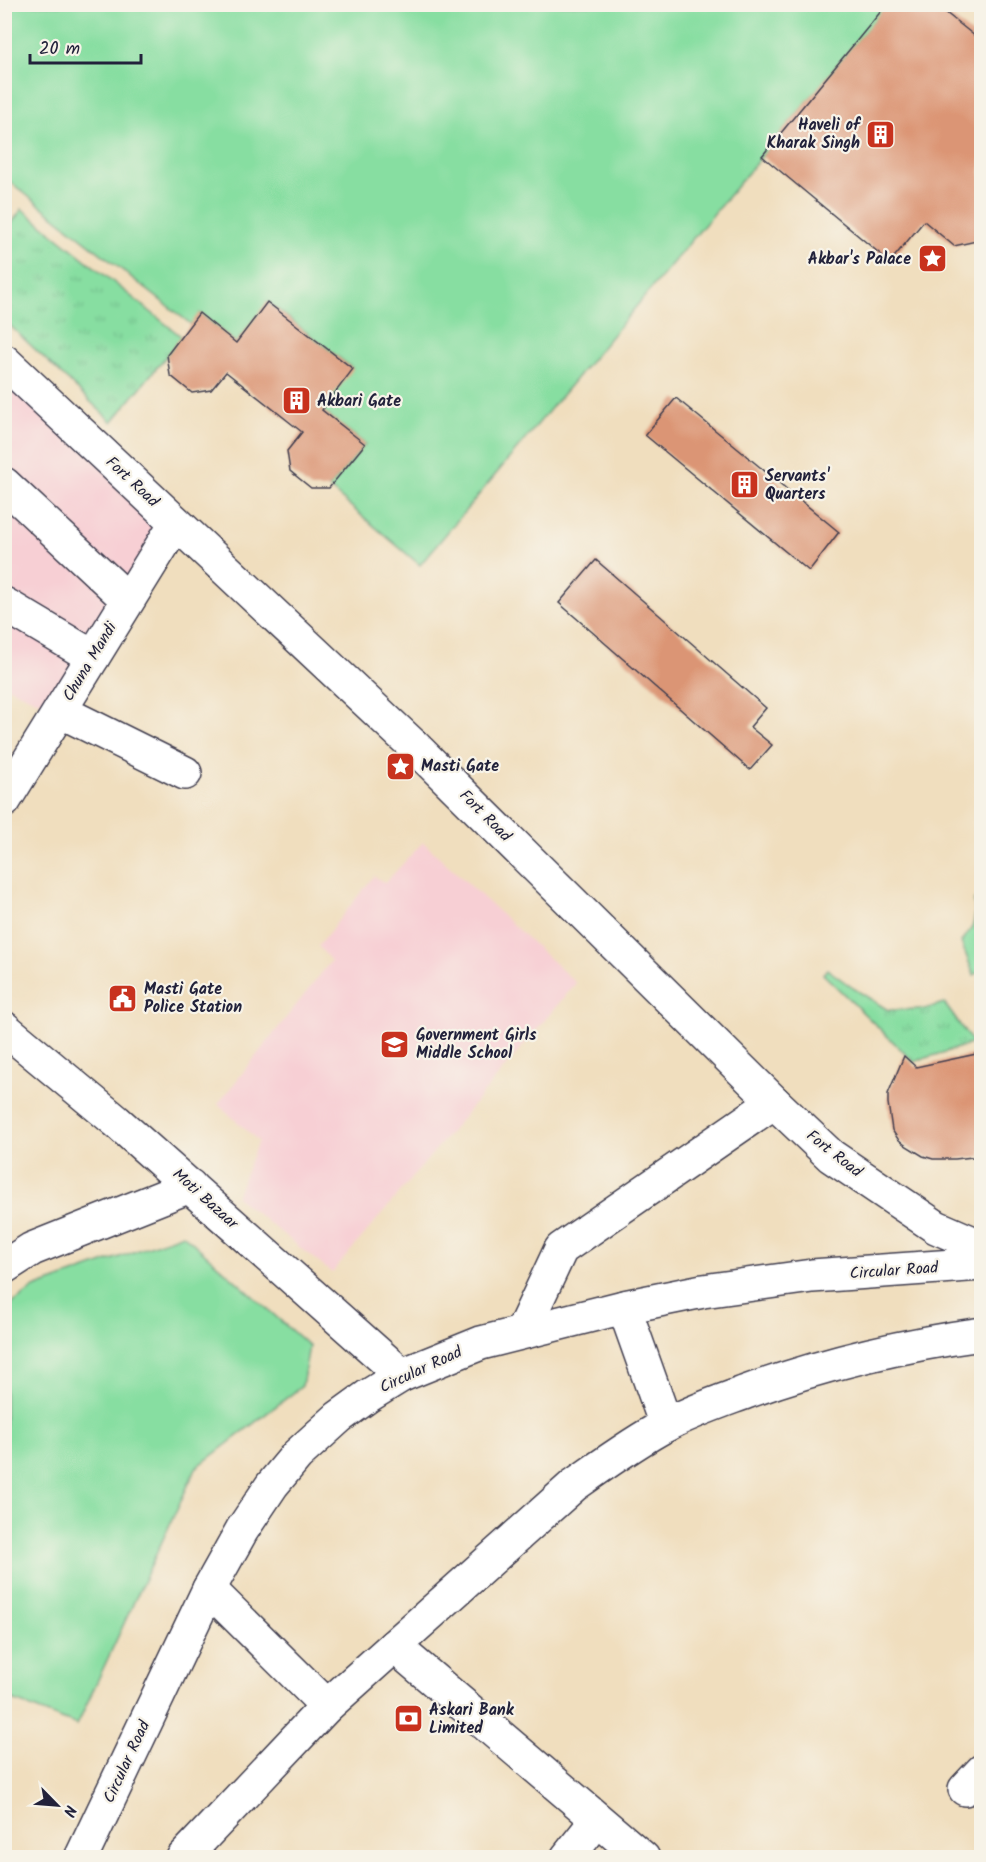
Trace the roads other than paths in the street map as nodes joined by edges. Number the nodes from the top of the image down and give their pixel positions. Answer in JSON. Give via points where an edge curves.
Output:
{"nodes":[{"id":1,"x":4,"y":361,"type":"edge"},
{"id":2,"x":4,"y":484,"type":"edge"},
{"id":3,"x":176,"y":523,"type":"junction"},
{"id":4,"x":128,"y":600,"type":"junction"},
{"id":5,"x":4,"y":604,"type":"edge"},
{"id":6,"x":93,"y":657,"type":"junction"},
{"id":7,"x":60,"y":711,"type":"junction"},
{"id":8,"x":185,"y":773,"type":"dead end"},
{"id":9,"x":4,"y":801,"type":"edge"},
{"id":10,"x":4,"y":1028,"type":"edge"},
{"id":11,"x":774,"y":1102,"type":"junction"},
{"id":12,"x":190,"y":1186,"type":"junction"},
{"id":13,"x":981,"y":1247,"type":"edge"},
{"id":14,"x":981,"y":1264,"type":"edge"},
{"id":15,"x":4,"y":1267,"type":"edge"},
{"id":16,"x":624,"y":1307,"type":"junction"},
{"id":17,"x":522,"y":1332,"type":"junction"},
{"id":18,"x":981,"y":1334,"type":"edge"},
{"id":19,"x":402,"y":1375,"type":"junction"},
{"id":20,"x":666,"y":1425,"type":"junction"},
{"id":21,"x":208,"y":1589,"type":"junction"},
{"id":22,"x":394,"y":1647,"type":"junction"},
{"id":23,"x":327,"y":1706,"type":"junction"},
{"id":24,"x":597,"y":1820,"type":"junction"},
{"id":25,"x":81,"y":1857,"type":"edge"},
{"id":26,"x":183,"y":1857,"type":"edge"},
{"id":27,"x":567,"y":1857,"type":"edge"},
{"id":28,"x":643,"y":1857,"type":"edge"}],
"edges":[{"from":1,"to":3,"type":"street","name":"Fort Road"},
{"from":2,"to":4,"type":"street"},
{"from":3,"to":4,"type":"street","name":"Chuna Mandi"},
{"from":3,"to":11,"type":"street","name":"Fort Road","via":[[415,747]]},
{"from":4,"to":6,"type":"street","name":"Chuna Mandi"},
{"from":5,"to":6,"type":"street"},
{"from":6,"to":7,"type":"street","name":"Chuna Mandi"},
{"from":7,"to":8,"type":"street"},
{"from":7,"to":9,"type":"street","name":"Chuna Mandi"},
{"from":10,"to":12,"type":"street","name":"Moti Bazaar"},
{"from":11,"to":13,"type":"street","name":"Fort Road","via":[[831,1156],[936,1227]]},
{"from":11,"to":17,"type":"street","via":[[561,1249]]},
{"from":12,"to":15,"type":"street","via":[[32,1249]]},
{"from":12,"to":19,"type":"street","name":"Moti Bazaar"},
{"from":14,"to":16,"type":"street","name":"Circular Road","via":[[812,1276]]},
{"from":16,"to":17,"type":"street","name":"Circular Road"},
{"from":16,"to":20,"type":"street"},
{"from":17,"to":19,"type":"street","name":"Circular Road","via":[[481,1343]]},
{"from":18,"to":20,"type":"street","via":[[928,1342],[801,1372],[706,1406]]},
{"from":19,"to":21,"type":"street","name":"Circular Road","via":[[339,1417],[297,1455],[242,1530]]},
{"from":20,"to":22,"type":"street","via":[[574,1485]]},
{"from":21,"to":23,"type":"street"},
{"from":21,"to":25,"type":"street","name":"Circular Road"},
{"from":22,"to":23,"type":"street"},
{"from":22,"to":24,"type":"street"},
{"from":23,"to":26,"type":"street"},
{"from":24,"to":27,"type":"street"},
{"from":24,"to":28,"type":"street"}]}
